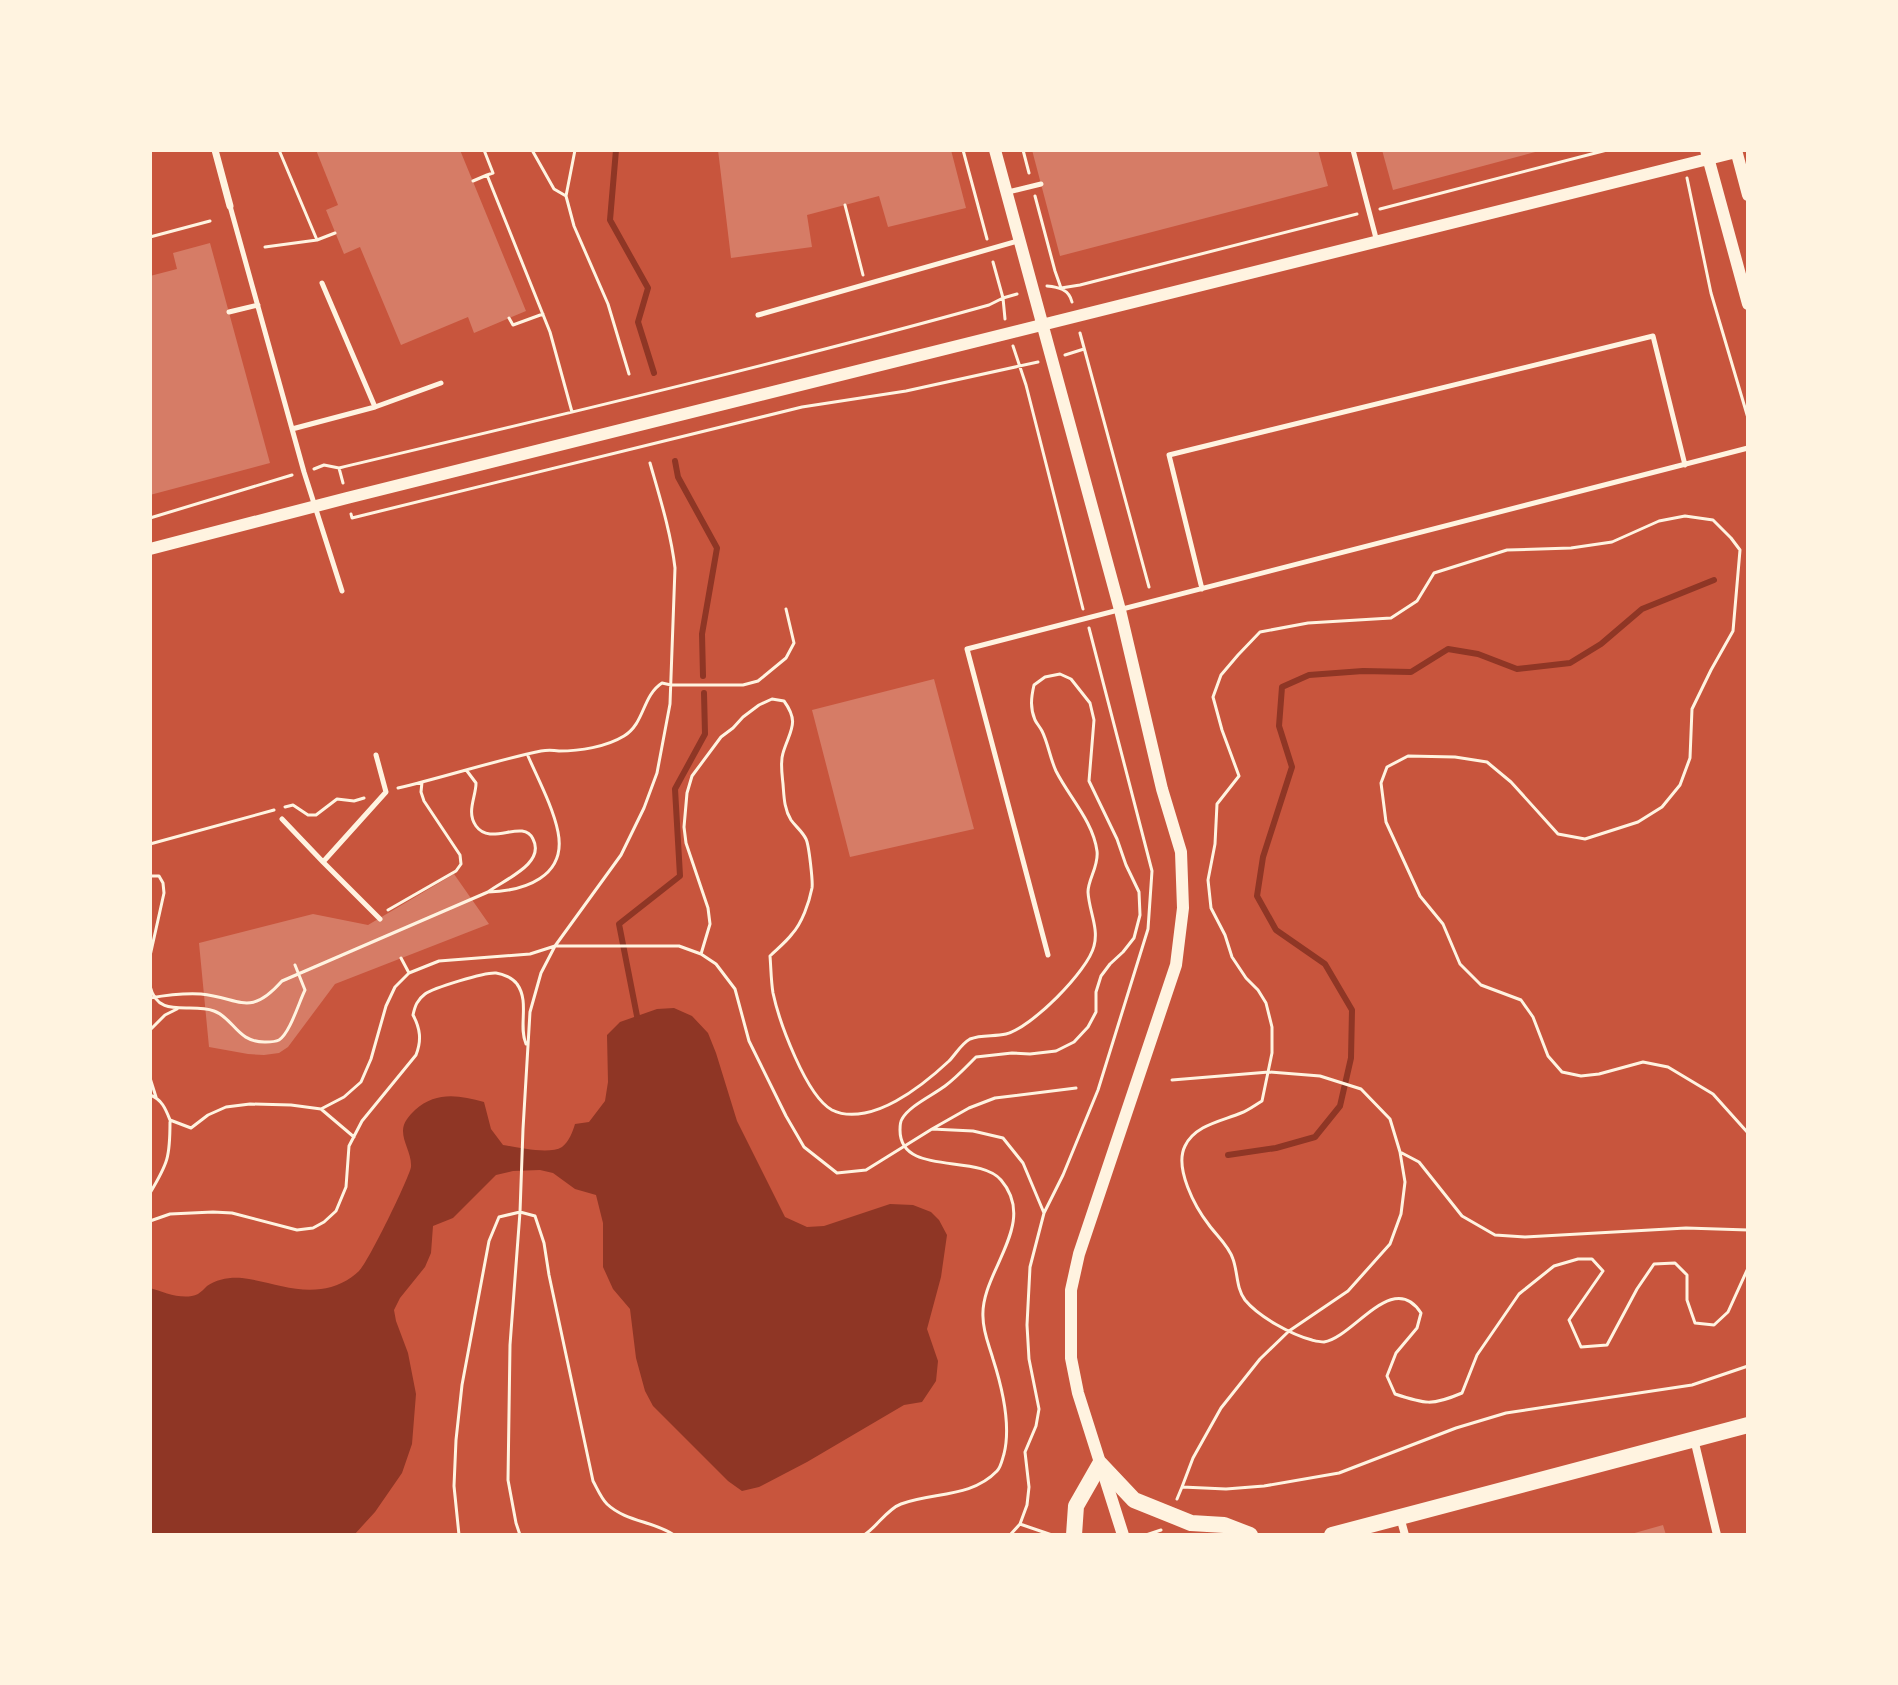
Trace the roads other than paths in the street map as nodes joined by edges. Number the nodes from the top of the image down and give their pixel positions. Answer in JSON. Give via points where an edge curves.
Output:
{"nodes":[{"id":1,"x":215,"y":150,"type":"edge"},
{"id":2,"x":995,"y":150,"type":"edge"},
{"id":3,"x":1353,"y":150,"type":"edge"},
{"id":4,"x":1736,"y":151,"type":"edge"},
{"id":5,"x":1707,"y":154,"type":"edge"},
{"id":6,"x":1041,"y":184,"type":"dead end"},
{"id":7,"x":1007,"y":193,"type":"junction"},
{"id":8,"x":1748,"y":195,"type":"edge"},
{"id":9,"x":230,"y":206,"type":"joint"},
{"id":10,"x":1019,"y":241,"type":"junction"},
{"id":11,"x":1377,"y":242,"type":"junction"},
{"id":12,"x":322,"y":283,"type":"dead end"},
{"id":13,"x":1748,"y":304,"type":"edge"},
{"id":14,"x":258,"y":305,"type":"junction"},
{"id":15,"x":229,"y":312,"type":"dead end"},
{"id":16,"x":758,"y":315,"type":"dead end"},
{"id":17,"x":1043,"y":325,"type":"junction"},
{"id":18,"x":441,"y":383,"type":"dead end"},
{"id":19,"x":375,"y":407,"type":"junction"},
{"id":20,"x":292,"y":429,"type":"junction"},
{"id":21,"x":1748,"y":448,"type":"edge"},
{"id":22,"x":1685,"y":465,"type":"junction"},
{"id":23,"x":314,"y":507,"type":"junction"},
{"id":24,"x":150,"y":549,"type":"edge"},
{"id":25,"x":1202,"y":589,"type":"junction"},
{"id":26,"x":342,"y":591,"type":"dead end"},
{"id":27,"x":1120,"y":610,"type":"junction"},
{"id":28,"x":376,"y":755,"type":"dead end"},
{"id":29,"x":282,"y":819,"type":"dead end"},
{"id":30,"x":323,"y":862,"type":"junction"},
{"id":31,"x":379,"y":917,"type":"road end"},
{"id":32,"x":1048,"y":955,"type":"dead end"},
{"id":33,"x":1748,"y":1425,"type":"edge"},
{"id":34,"x":1694,"y":1439,"type":"junction"},
{"id":35,"x":1100,"y":1464,"type":"junction"},
{"id":36,"x":1400,"y":1517,"type":"junction"},
{"id":37,"x":1074,"y":1535,"type":"edge"},
{"id":38,"x":1123,"y":1535,"type":"edge"},
{"id":39,"x":1250,"y":1535,"type":"edge"},
{"id":40,"x":1332,"y":1535,"type":"edge"},
{"id":41,"x":1405,"y":1535,"type":"edge"},
{"id":42,"x":1717,"y":1535,"type":"edge"}],
"edges":[{"from":1,"to":9,"type":"street"},
{"from":2,"to":7,"type":"street"},
{"from":3,"to":11,"type":"lane"},
{"from":4,"to":5,"type":"street"},
{"from":4,"to":8,"type":"street"},
{"from":5,"to":11,"type":"street"},
{"from":5,"to":13,"type":"street"},
{"from":6,"to":7,"type":"lane"},
{"from":7,"to":10,"type":"street"},
{"from":9,"to":14,"type":"lane"},
{"from":10,"to":16,"type":"lane"},
{"from":10,"to":17,"type":"street"},
{"from":11,"to":17,"type":"street"},
{"from":12,"to":19,"type":"lane"},
{"from":14,"to":15,"type":"lane"},
{"from":14,"to":20,"type":"lane"},
{"from":17,"to":23,"type":"street"},
{"from":17,"to":27,"type":"street"},
{"from":18,"to":19,"type":"lane"},
{"from":19,"to":20,"type":"lane"},
{"from":20,"to":23,"type":"lane"},
{"from":21,"to":22,"type":"lane"},
{"from":22,"to":25,"type":"lane"},
{"from":22,"to":25,"type":"lane","via":[[1653,336],[1169,455]]},
{"from":23,"to":24,"type":"street"},
{"from":23,"to":26,"type":"lane"},
{"from":25,"to":27,"type":"lane"},
{"from":27,"to":32,"type":"lane","via":[[967,649]]},
{"from":27,"to":35,"type":"street","via":[[1181,852],[1183,908],[1176,965],[1071,1290],[1071,1358]]},
{"from":28,"to":30,"type":"lane","via":[[386,792]]},
{"from":29,"to":30,"type":"lane"},
{"from":30,"to":31,"type":"lane"},
{"from":33,"to":34,"type":"main road"},
{"from":34,"to":36,"type":"main road"},
{"from":34,"to":42,"type":"street"},
{"from":35,"to":37,"type":"main road","via":[[1076,1506]]},
{"from":35,"to":38,"type":"street"},
{"from":35,"to":39,"type":"main road","via":[[1134,1500],[1191,1523],[1224,1525]]},
{"from":36,"to":40,"type":"main road"},
{"from":36,"to":41,"type":"street"}]}
